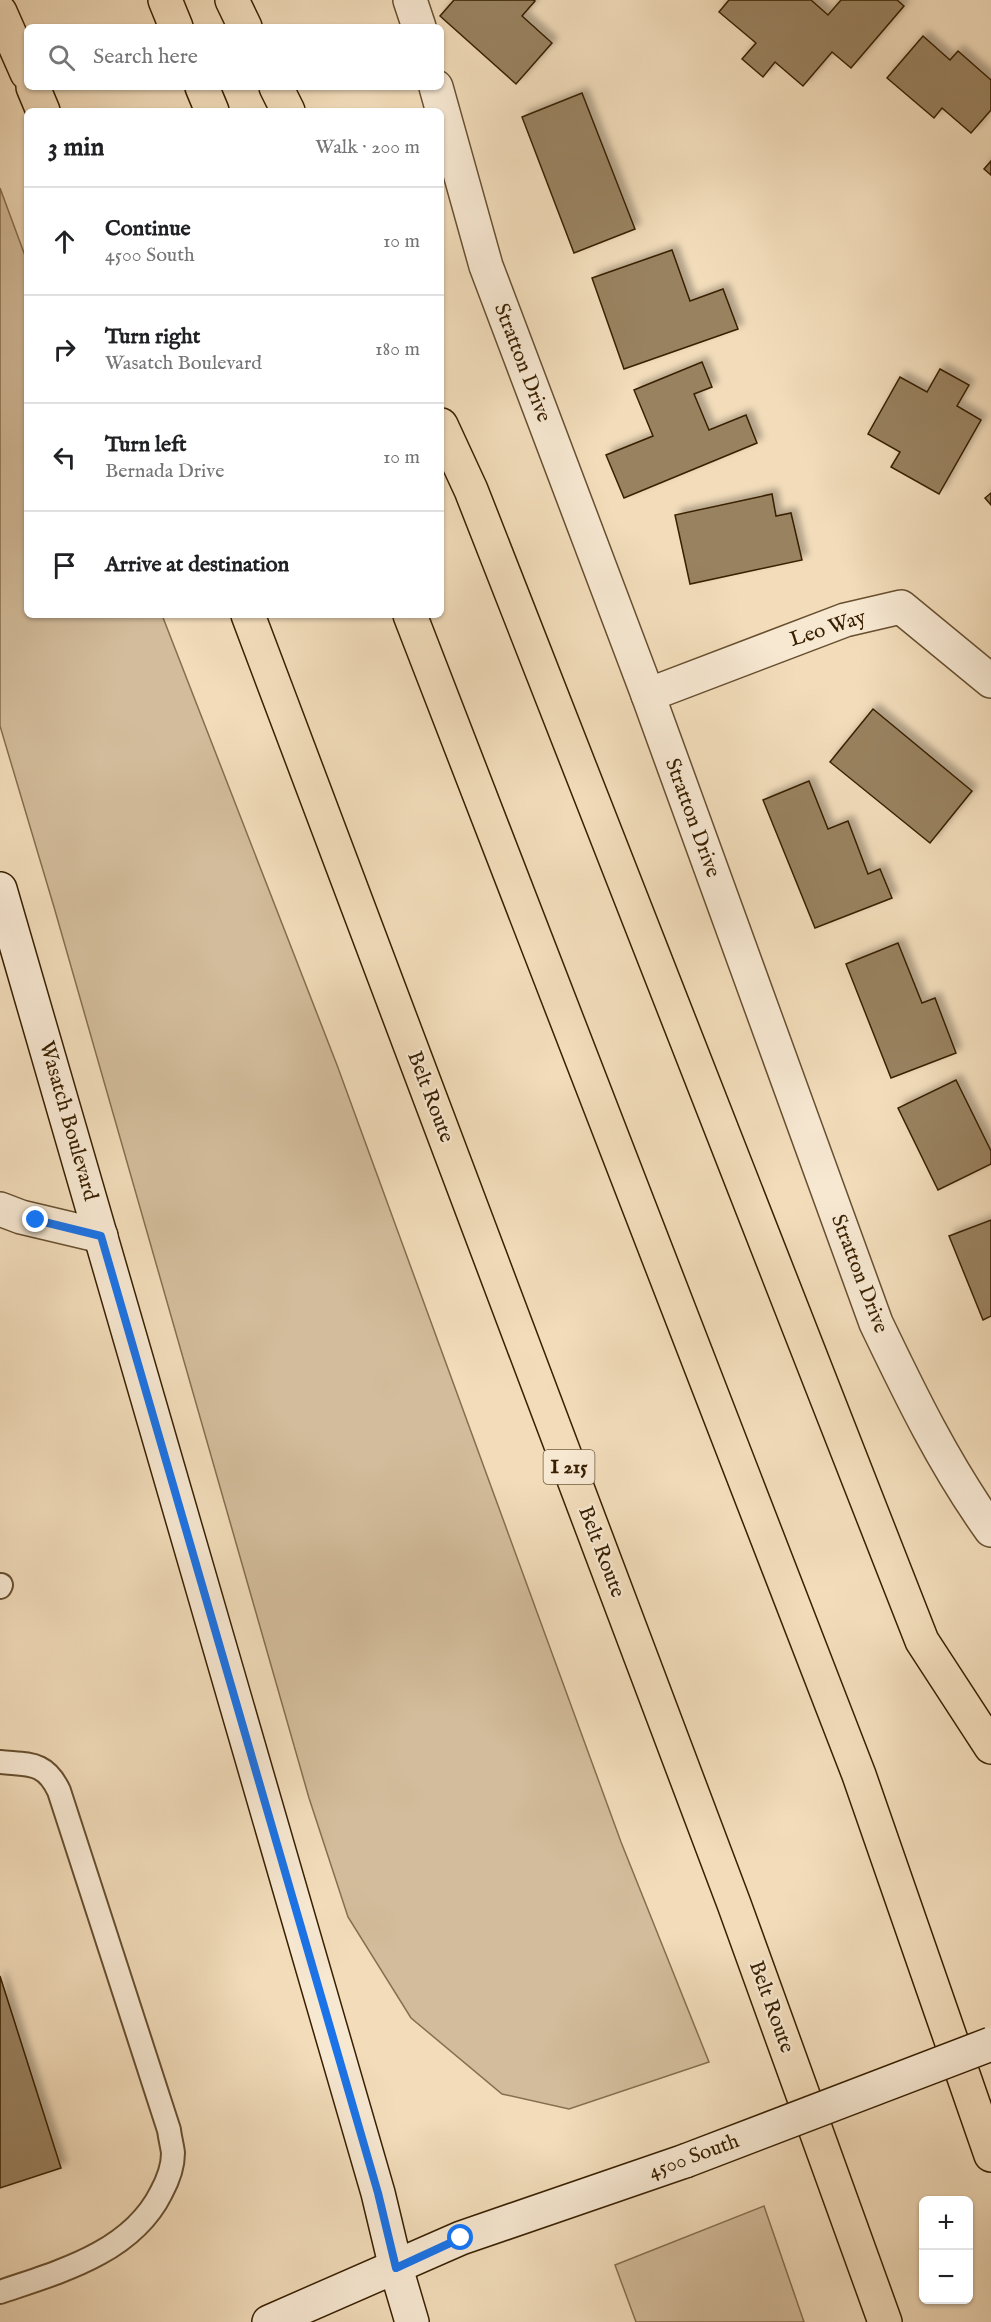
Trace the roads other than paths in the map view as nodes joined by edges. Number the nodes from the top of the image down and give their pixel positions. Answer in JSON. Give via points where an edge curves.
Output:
{"nodes":[{"id":1,"x":165,"y":0,"type":"edge"},
{"id":2,"x":232,"y":0,"type":"edge"},
{"id":3,"x":410,"y":0,"type":"edge"},
{"id":4,"x":0,"y":12,"type":"edge"},
{"id":5,"x":175,"y":24,"type":"edge"},
{"id":6,"x":244,"y":24,"type":"edge"},
{"id":7,"x":418,"y":24,"type":"edge"},
{"id":8,"x":24,"y":66,"type":"edge"},
{"id":9,"x":34,"y":90,"type":"edge"},
{"id":10,"x":203,"y":90,"type":"edge"},
{"id":11,"x":278,"y":90,"type":"edge"},
{"id":12,"x":437,"y":90,"type":"edge"},
{"id":13,"x":42,"y":108,"type":"edge"},
{"id":14,"x":211,"y":108,"type":"edge"},
{"id":15,"x":286,"y":108,"type":"edge"},
{"id":16,"x":442,"y":108,"type":"edge"},
{"id":17,"x":444,"y":116,"type":"edge"},
{"id":18,"x":444,"y":432,"type":"edge"},
{"id":19,"x":249,"y":618,"type":"edge"},
{"id":20,"x":411,"y":618,"type":"edge"},
{"id":21,"x":991,"y":681,"type":"edge"},
{"id":22,"x":648,"y":695,"type":"junction"},
{"id":23,"x":0,"y":889,"type":"edge"},
{"id":24,"x":0,"y":1209,"type":"edge"},
{"id":25,"x":101,"y":1236,"type":"junction"},
{"id":26,"x":991,"y":1530,"type":"edge"},
{"id":27,"x":991,"y":1747,"type":"edge"},
{"id":28,"x":0,"y":1762,"type":"edge"},
{"id":29,"x":991,"y":2044,"type":"edge"},
{"id":30,"x":991,"y":2155,"type":"edge"},
{"id":31,"x":396,"y":2268,"type":"junction"},
{"id":32,"x":0,"y":2292,"type":"edge"},
{"id":33,"x":269,"y":2322,"type":"edge"},
{"id":34,"x":412,"y":2322,"type":"edge"},
{"id":35,"x":885,"y":2322,"type":"edge"}],
"edges":[{"from":1,"to":5,"type":"highway"},
{"from":2,"to":6,"type":"highway"},
{"from":3,"to":7,"type":"street"},
{"from":4,"to":8,"type":"highway"},
{"from":9,"to":13,"type":"highway"},
{"from":10,"to":14,"type":"highway"},
{"from":11,"to":15,"type":"highway"},
{"from":12,"to":16,"type":"street","name":"Stratton Drive"},
{"from":17,"to":22,"type":"street","name":"Stratton Drive","via":[[486,266]]},
{"from":18,"to":27,"type":"highway","via":[[476,501],[922,1641]]},
{"from":19,"to":35,"type":"highway","name":"Belt Route","number":"I 215","via":[[726,1882]]},
{"from":20,"to":30,"type":"highway","via":[[859,1775]]},
{"from":21,"to":22,"type":"street","name":"Leo Way","via":[[901,607],[845,620]]},
{"from":22,"to":26,"type":"street","name":"Stratton Drive","via":[[876,1323],[924,1423]]},
{"from":23,"to":25,"type":"street","name":"Wasatch Boulevard"},
{"from":24,"to":25,"type":"street"},
{"from":25,"to":31,"type":"street","name":"Wasatch Boulevard","via":[[378,2193]]},
{"from":28,"to":32,"type":"lane","via":[[32,1764],[53,1779],[60,1791],[169,2130],[173,2155],[166,2183],[153,2209],[123,2238],[73,2268]]},
{"from":29,"to":31,"type":"street","name":"4500 South","bridge":true,"via":[[685,2161],[461,2238]]},
{"from":31,"to":33,"type":"street","name":"4500 South"},
{"from":31,"to":34,"type":"street","name":"Wasatch Boulevard"}]}
